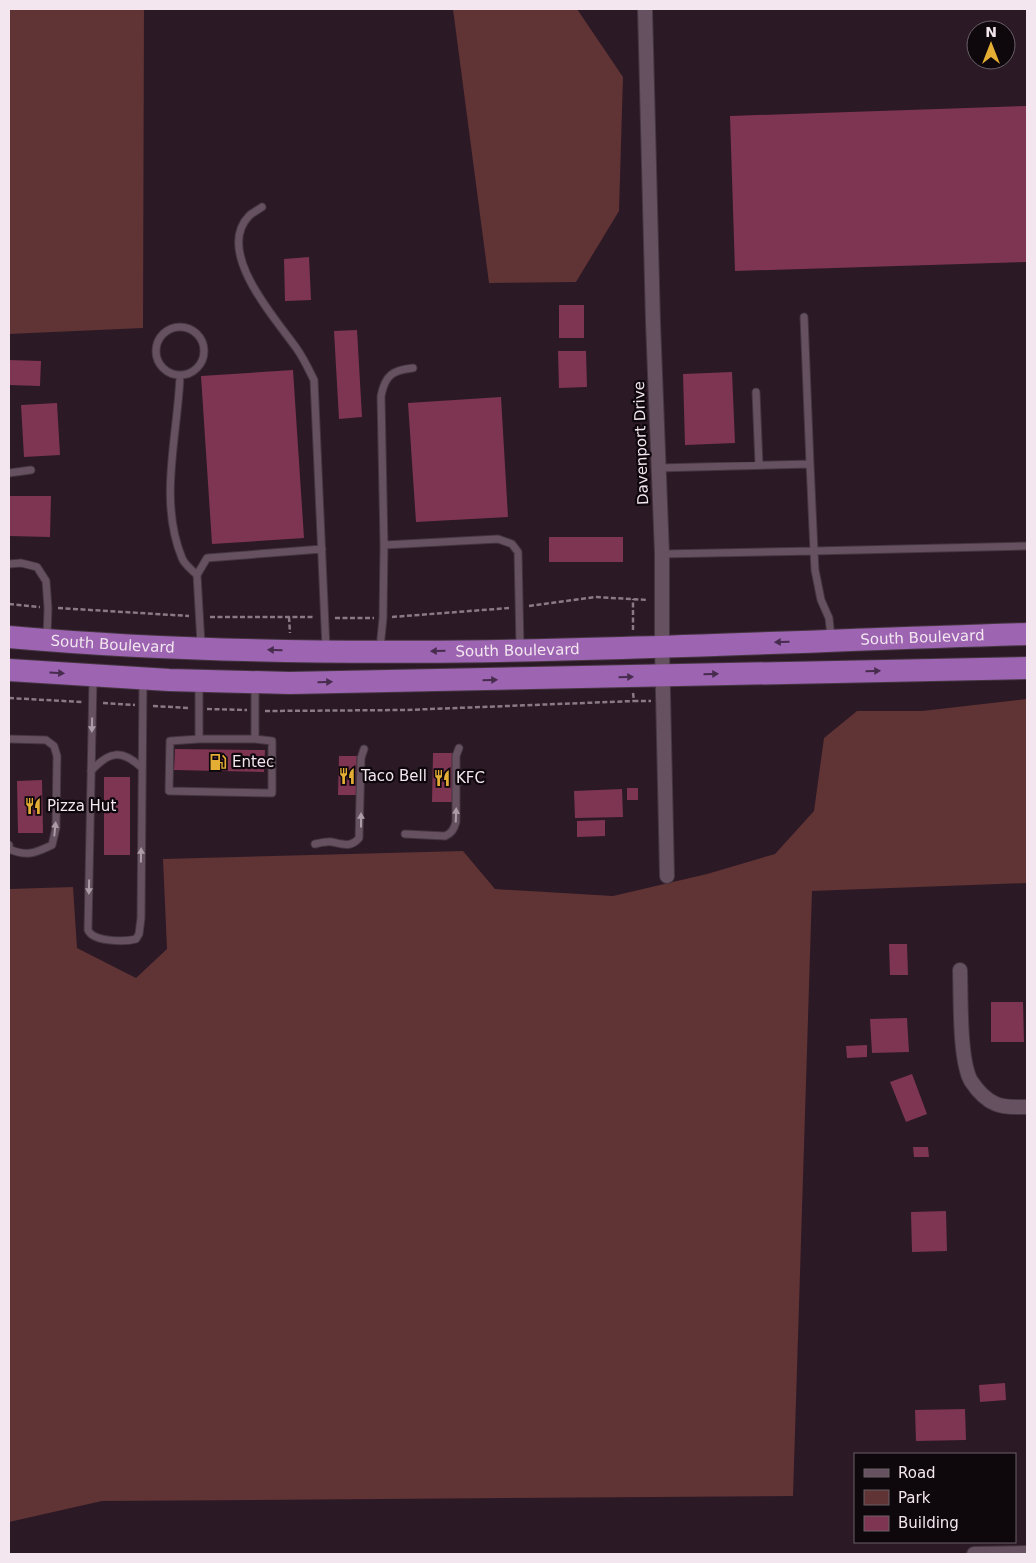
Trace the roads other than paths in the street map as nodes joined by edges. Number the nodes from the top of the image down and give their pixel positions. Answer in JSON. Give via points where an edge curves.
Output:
{"nodes":[{"id":1,"x":645,"y":9,"type":"edge"},
{"id":2,"x":262,"y":207,"type":"dead end"},
{"id":3,"x":804,"y":317,"type":"dead end"},
{"id":4,"x":413,"y":368,"type":"dead end"},
{"id":5,"x":180,"y":375,"type":"junction"},
{"id":6,"x":756,"y":392,"type":"dead end"},
{"id":7,"x":810,"y":464,"type":"junction"},
{"id":8,"x":758,"y":465,"type":"junction"},
{"id":9,"x":658,"y":468,"type":"junction"},
{"id":10,"x":31,"y":470,"type":"dead end"},
{"id":11,"x":9,"y":473,"type":"edge"},
{"id":12,"x":384,"y":545,"type":"junction"},
{"id":13,"x":1027,"y":546,"type":"edge"},
{"id":14,"x":322,"y":548,"type":"junction"},
{"id":15,"x":814,"y":551,"type":"junction"},
{"id":16,"x":662,"y":554,"type":"junction"},
{"id":17,"x":9,"y":564,"type":"edge"},
{"id":18,"x":196,"y":575,"type":"junction"},
{"id":19,"x":1027,"y":634,"type":"edge"},
{"id":20,"x":9,"y":637,"type":"edge"},
{"id":21,"x":47,"y":640,"type":"junction"},
{"id":22,"x":831,"y":640,"type":"junction"},
{"id":23,"x":662,"y":646,"type":"junction"},
{"id":24,"x":201,"y":648,"type":"junction"},
{"id":25,"x":598,"y":648,"type":"junction"},
{"id":26,"x":520,"y":650,"type":"junction"},
{"id":27,"x":326,"y":651,"type":"junction"},
{"id":28,"x":380,"y":652,"type":"junction"},
{"id":29,"x":1027,"y":668,"type":"edge"},
{"id":30,"x":9,"y":673,"type":"edge"},
{"id":31,"x":662,"y":676,"type":"junction"},
{"id":32,"x":104,"y":677,"type":"junction"},
{"id":33,"x":143,"y":679,"type":"junction"},
{"id":34,"x":542,"y":679,"type":"junction"},
{"id":35,"x":199,"y":681,"type":"junction"},
{"id":36,"x":256,"y":682,"type":"junction"},
{"id":37,"x":199,"y":739,"type":"junction"},
{"id":38,"x":255,"y":739,"type":"junction"},
{"id":39,"x":9,"y":740,"type":"edge"},
{"id":40,"x":459,"y":748,"type":"dead end"},
{"id":41,"x":364,"y":749,"type":"dead end"},
{"id":42,"x":142,"y":768,"type":"junction"},
{"id":43,"x":91,"y":771,"type":"junction"},
{"id":44,"x":405,"y":834,"type":"dead end"},
{"id":45,"x":315,"y":844,"type":"dead end"},
{"id":46,"x":9,"y":845,"type":"edge"},
{"id":47,"x":667,"y":876,"type":"dead end"},
{"id":48,"x":960,"y":970,"type":"dead end"},
{"id":49,"x":1027,"y":1107,"type":"edge"},
{"id":50,"x":1027,"y":1553,"type":"edge"},
{"id":51,"x":974,"y":1554,"type":"edge"}],
"edges":[{"from":1,"to":9,"type":"street","name":"Davenport Drive"},
{"from":2,"to":14,"type":"lane","via":[[249,216],[241,230],[242,263],[258,294],[298,350],[314,380]]},
{"from":3,"to":7,"type":"lane"},
{"from":4,"to":12,"type":"lane","via":[[398,369],[388,377],[382,389]]},
{"from":5,"to":5,"type":"lane","via":[[195,370],[204,356],[202,340],[190,329],[182,327],[161,336],[156,350],[161,364]]},
{"from":5,"to":18,"type":"lane","via":[[169,495],[182,560]]},
{"from":6,"to":8,"type":"lane"},
{"from":7,"to":8,"type":"lane"},
{"from":7,"to":15,"type":"lane"},
{"from":8,"to":9,"type":"lane"},
{"from":9,"to":16,"type":"street","name":"Davenport Drive"},
{"from":10,"to":11,"type":"lane"},
{"from":12,"to":26,"type":"lane","via":[[498,539],[512,544],[518,552]]},
{"from":12,"to":28,"type":"lane"},
{"from":13,"to":15,"type":"lane"},
{"from":14,"to":18,"type":"lane","via":[[207,558]]},
{"from":14,"to":27,"type":"lane"},
{"from":15,"to":16,"type":"lane"},
{"from":15,"to":22,"type":"lane","via":[[815,570],[821,600],[829,618]]},
{"from":16,"to":23,"type":"street","name":"Davenport Drive"},
{"from":17,"to":21,"type":"lane","via":[[37,567],[46,581]]},
{"from":18,"to":24,"type":"lane"},
{"from":19,"to":22,"type":"highway","name":"South Boulevard"},
{"from":20,"to":21,"type":"highway","name":"South Boulevard"},
{"from":21,"to":24,"type":"highway","name":"South Boulevard"},
{"from":22,"to":23,"type":"highway","name":"South Boulevard","one_way":true},
{"from":23,"to":25,"type":"highway","name":"South Boulevard"},
{"from":23,"to":31,"type":"street","name":"Davenport Drive"},
{"from":27,"to":24,"type":"highway","name":"South Boulevard","one_way":true},
{"from":24,"to":32,"type":"highway","via":[[199,658],[180,671]]},
{"from":25,"to":26,"type":"highway","name":"South Boulevard"},
{"from":25,"to":34,"type":"highway","via":[[607,661],[606,666],[597,671]]},
{"from":26,"to":28,"type":"highway","name":"South Boulevard","one_way":true},
{"from":27,"to":28,"type":"highway","name":"South Boulevard"},
{"from":31,"to":29,"type":"highway","name":"South Boulevard","one_way":true},
{"from":30,"to":32,"type":"highway","name":"South Boulevard","one_way":true},
{"from":34,"to":31,"type":"highway","name":"South Boulevard","one_way":true},
{"from":31,"to":47,"type":"street","name":"Davenport Drive"},
{"from":32,"to":33,"type":"highway","name":"South Boulevard"},
{"from":32,"to":43,"type":"lane","one_way":true,"via":[[93,703]]},
{"from":33,"to":35,"type":"highway","name":"South Boulevard"},
{"from":33,"to":42,"type":"lane"},
{"from":36,"to":34,"type":"highway","name":"South Boulevard","one_way":true},
{"from":35,"to":36,"type":"highway","name":"South Boulevard"},
{"from":35,"to":37,"type":"lane"},
{"from":36,"to":38,"type":"lane"},
{"from":37,"to":38,"type":"lane"},
{"from":37,"to":38,"type":"lane","via":[[170,741],[169,790],[272,792],[272,740]]},
{"from":46,"to":39,"type":"lane","one_way":true,"via":[[14,851],[30,854],[52,845],[56,828],[57,756],[54,746],[46,740]]},
{"from":44,"to":40,"type":"lane","one_way":true,"via":[[445,836],[454,829],[456,756]]},
{"from":45,"to":41,"type":"lane","one_way":true,"via":[[330,841],[348,845],[359,838],[360,758]]},
{"from":42,"to":43,"type":"lane","via":[[134,760],[112,755],[101,760]]},
{"from":43,"to":42,"type":"lane","one_way":true,"via":[[88,930],[97,938],[129,940],[136,939],[139,934],[141,918]]},
{"from":48,"to":49,"type":"street","via":[[963,1043],[970,1080],[980,1093],[997,1105]]},
{"from":50,"to":51,"type":"street"}]}
